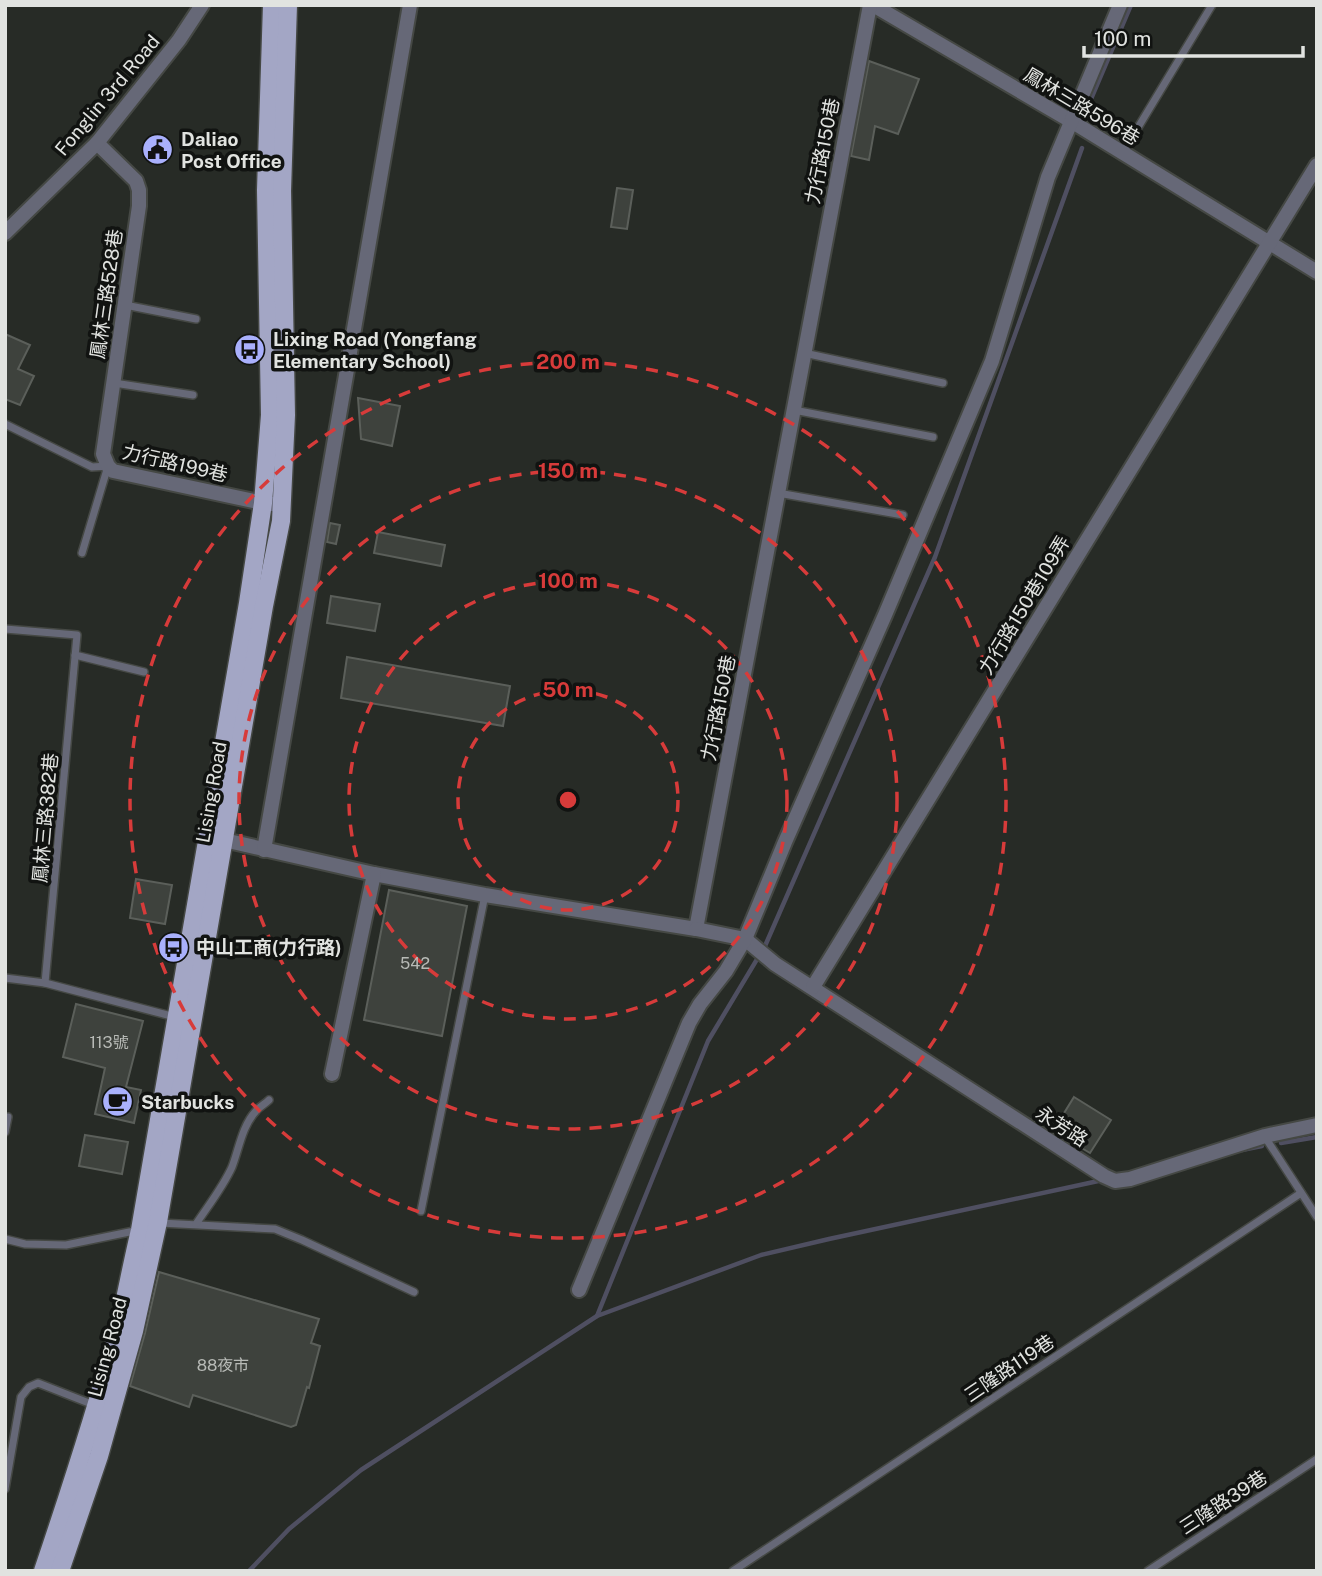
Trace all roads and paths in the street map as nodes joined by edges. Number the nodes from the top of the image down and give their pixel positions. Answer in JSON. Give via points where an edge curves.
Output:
{"nodes":[{"id":1,"x":202,"y":5,"type":"edge"},
{"id":2,"x":272,"y":5,"type":"edge"},
{"id":3,"x":288,"y":5,"type":"edge"},
{"id":4,"x":410,"y":5,"type":"edge"},
{"id":5,"x":872,"y":5,"type":"edge"},
{"id":6,"x":1120,"y":5,"type":"edge"},
{"id":7,"x":1212,"y":5,"type":"edge"},
{"id":8,"x":1071,"y":121,"type":"junction"},
{"id":9,"x":97,"y":143,"type":"junction"},
{"id":10,"x":1122,"y":153,"type":"junction"},
{"id":11,"x":1317,"y":165,"type":"edge"},
{"id":12,"x":5,"y":233,"type":"edge"},
{"id":13,"x":1269,"y":242,"type":"junction"},
{"id":14,"x":1317,"y":272,"type":"edge"},
{"id":15,"x":124,"y":305,"type":"junction"},
{"id":16,"x":196,"y":319,"type":"dead end"},
{"id":17,"x":804,"y":353,"type":"junction"},
{"id":18,"x":113,"y":383,"type":"junction"},
{"id":19,"x":943,"y":383,"type":"dead end"},
{"id":20,"x":193,"y":395,"type":"dead end"},
{"id":21,"x":793,"y":410,"type":"junction"},
{"id":22,"x":5,"y":424,"type":"edge"},
{"id":23,"x":933,"y":437,"type":"dead end"},
{"id":24,"x":108,"y":466,"type":"junction"},
{"id":25,"x":778,"y":493,"type":"junction"},
{"id":26,"x":264,"y":503,"type":"junction"},
{"id":27,"x":282,"y":505,"type":"junction"},
{"id":28,"x":903,"y":515,"type":"dead end"},
{"id":29,"x":82,"y":553,"type":"dead end"},
{"id":30,"x":5,"y":629,"type":"edge"},
{"id":31,"x":75,"y":655,"type":"junction"},
{"id":32,"x":144,"y":672,"type":"dead end"},
{"id":33,"x":216,"y":838,"type":"junction"},
{"id":34,"x":264,"y":850,"type":"junction"},
{"id":35,"x":374,"y":874,"type":"junction"},
{"id":36,"x":485,"y":895,"type":"junction"},
{"id":37,"x":696,"y":929,"type":"junction"},
{"id":38,"x":746,"y":939,"type":"junction"},
{"id":39,"x":5,"y":978,"type":"edge"},
{"id":40,"x":45,"y":983,"type":"junction"},
{"id":41,"x":813,"y":988,"type":"junction"},
{"id":42,"x":176,"y":1018,"type":"junction"},
{"id":43,"x":332,"y":1074,"type":"dead end"},
{"id":44,"x":269,"y":1100,"type":"dead end"},
{"id":45,"x":8,"y":1118,"type":"dead end"},
{"id":46,"x":1317,"y":1125,"type":"edge"},
{"id":47,"x":5,"y":1132,"type":"edge"},
{"id":48,"x":1265,"y":1136,"type":"junction"},
{"id":49,"x":1301,"y":1193,"type":"junction"},
{"id":50,"x":421,"y":1211,"type":"dead end"},
{"id":51,"x":1317,"y":1217,"type":"edge"},
{"id":52,"x":158,"y":1222,"type":"junction"},
{"id":53,"x":196,"y":1224,"type":"junction"},
{"id":54,"x":140,"y":1230,"type":"junction"},
{"id":55,"x":5,"y":1240,"type":"edge"},
{"id":56,"x":579,"y":1290,"type":"dead end"},
{"id":57,"x":414,"y":1292,"type":"dead end"},
{"id":58,"x":104,"y":1408,"type":"junction"},
{"id":59,"x":1317,"y":1459,"type":"edge"},
{"id":60,"x":5,"y":1489,"type":"edge"},
{"id":61,"x":736,"y":1570,"type":"edge"},
{"id":62,"x":43,"y":1571,"type":"edge"},
{"id":63,"x":60,"y":1571,"type":"edge"},
{"id":64,"x":1147,"y":1571,"type":"edge"}],
"edges":[{"from":1,"to":9,"type":"street","name":"Fonglin 3rd Road"},
{"from":2,"to":26,"type":"main road","name":"Lising Road","via":[[266,190],[270,415]]},
{"from":3,"to":27,"type":"main road","name":"Lising Road","via":[[282,191],[286,415]]},
{"from":4,"to":34,"type":"street"},
{"from":5,"to":8,"type":"street","name":"鳳林三路596巷"},
{"from":5,"to":17,"type":"street","name":"力行路150巷"},
{"from":6,"to":8,"type":"street"},
{"from":7,"to":10,"type":"lane"},
{"from":8,"to":10,"type":"street","name":"鳳林三路596巷"},
{"from":8,"to":38,"type":"street","via":[[1048,177],[992,361]]},
{"from":9,"to":12,"type":"street","name":"Fonglin 3rd Road"},
{"from":9,"to":15,"type":"street","name":"鳳林三路528巷","via":[[136,181],[139,190]]},
{"from":10,"to":13,"type":"street","name":"鳳林三路596巷"},
{"from":11,"to":13,"type":"street","name":"力行路150巷109弄"},
{"from":13,"to":14,"type":"street"},
{"from":13,"to":41,"type":"street","name":"力行路150巷109弄"},
{"from":15,"to":16,"type":"lane"},
{"from":15,"to":18,"type":"street","name":"鳳林三路528巷"},
{"from":17,"to":19,"type":"lane"},
{"from":17,"to":21,"type":"street","name":"力行路150巷"},
{"from":18,"to":20,"type":"lane"},
{"from":18,"to":24,"type":"street","name":"鳳林三路528巷","via":[[103,454]]},
{"from":21,"to":23,"type":"lane"},
{"from":21,"to":25,"type":"street","name":"力行路150巷"},
{"from":22,"to":24,"type":"lane","via":[[92,467]]},
{"from":24,"to":26,"type":"street","name":"力行路199巷","via":[[113,471]]},
{"from":24,"to":29,"type":"lane","name":"力行路199巷"},
{"from":25,"to":28,"type":"lane"},
{"from":25,"to":37,"type":"street","name":"力行路150巷"},
{"from":26,"to":27,"type":"street","name":"力行路199巷"},
{"from":26,"to":33,"type":"main road","name":"Lising Road"},
{"from":27,"to":33,"type":"main road","name":"Lising Road"},
{"from":30,"to":31,"type":"lane","via":[[77,635]]},
{"from":31,"to":32,"type":"lane"},
{"from":31,"to":40,"type":"lane","name":"鳳林三路382巷"},
{"from":33,"to":34,"type":"street"},
{"from":33,"to":42,"type":"main road","name":"Lising Road"},
{"from":33,"to":52,"type":"main road","name":"Lising Road"},
{"from":34,"to":35,"type":"street"},
{"from":35,"to":36,"type":"street"},
{"from":35,"to":43,"type":"street"},
{"from":36,"to":37,"type":"street"},
{"from":36,"to":50,"type":"lane"},
{"from":37,"to":38,"type":"street"},
{"from":38,"to":41,"type":"street"},
{"from":38,"to":56,"type":"street","via":[[689,1023]]},
{"from":39,"to":40,"type":"lane"},
{"from":40,"to":42,"type":"lane"},
{"from":41,"to":48,"type":"street","name":"永芳路","via":[[1115,1181]]},
{"from":42,"to":54,"type":"main road","name":"Lising Road"},
{"from":44,"to":53,"type":"lane","via":[[246,1126],[229,1172]]},
{"from":45,"to":47,"type":"lane"},
{"from":46,"to":48,"type":"street","name":"永芳路"},
{"from":48,"to":49,"type":"lane"},
{"from":49,"to":51,"type":"lane"},
{"from":49,"to":61,"type":"lane","name":"三隆路119巷"},
{"from":52,"to":53,"type":"lane"},
{"from":52,"to":54,"type":"lane"},
{"from":52,"to":58,"type":"main road","name":"Lising Road","via":[[134,1331]]},
{"from":53,"to":57,"type":"lane","via":[[275,1229]]},
{"from":54,"to":55,"type":"lane","via":[[66,1245]]},
{"from":54,"to":58,"type":"main road","name":"Lising Road"},
{"from":58,"to":60,"type":"lane","via":[[38,1383],[29,1387],[21,1397]]},
{"from":58,"to":62,"type":"main road","name":"Lising Road","via":[[83,1451]]},
{"from":58,"to":63,"type":"main road","name":"Lising Road","via":[[99,1456]]},
{"from":59,"to":64,"type":"lane","name":"三隆路39巷"}]}
